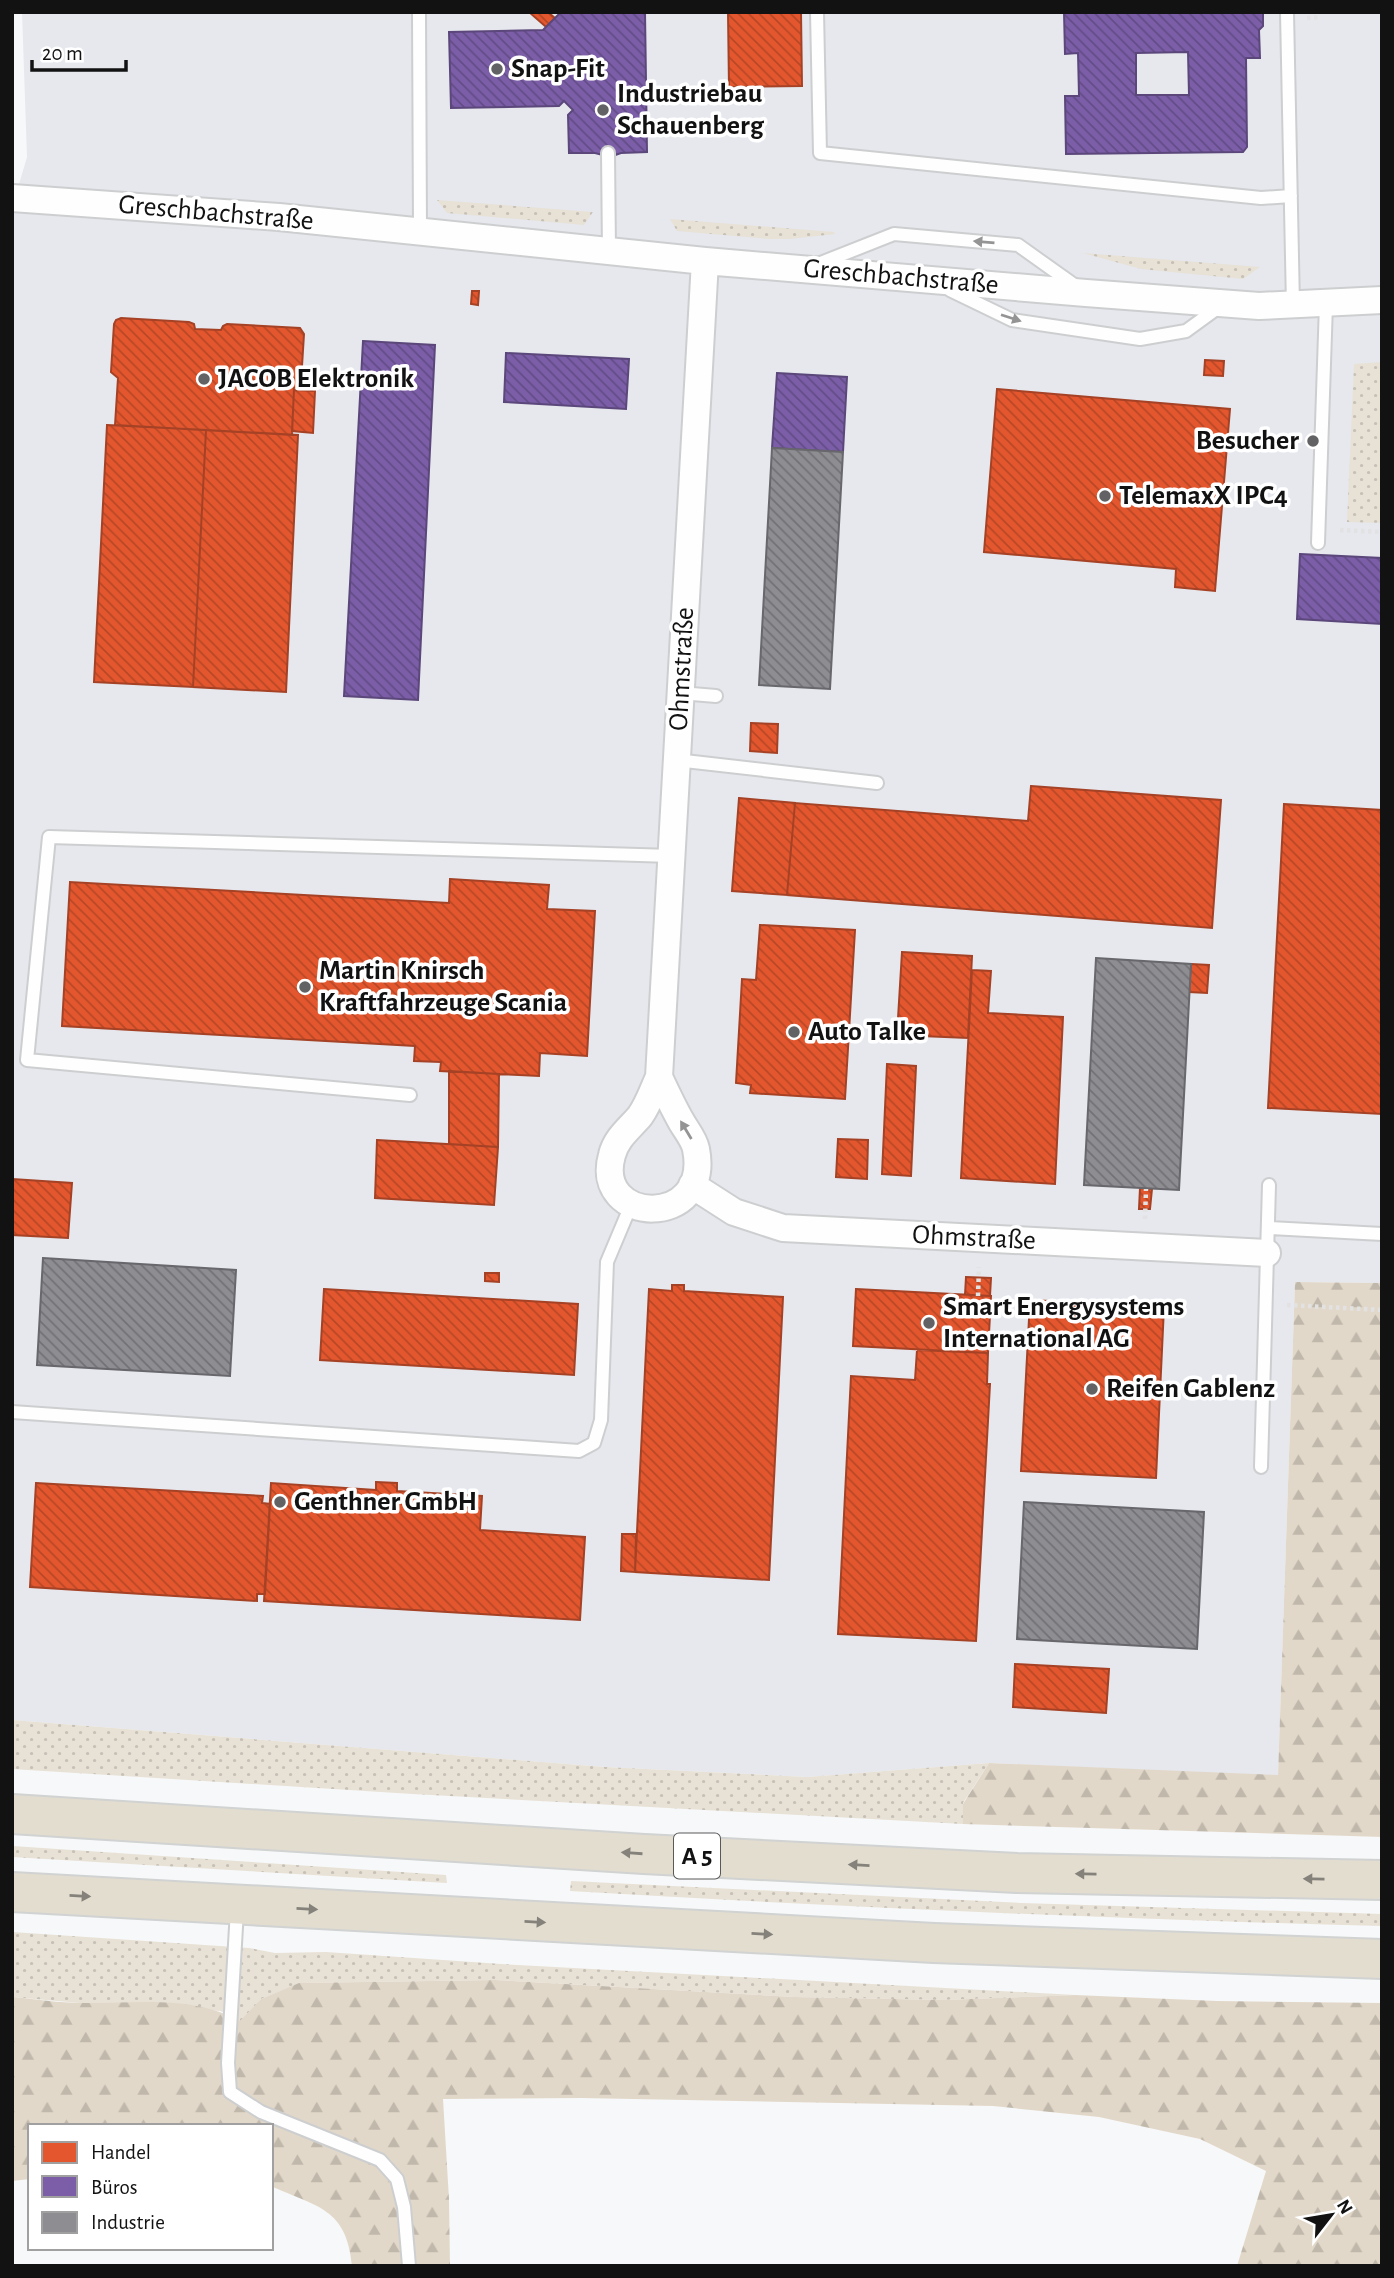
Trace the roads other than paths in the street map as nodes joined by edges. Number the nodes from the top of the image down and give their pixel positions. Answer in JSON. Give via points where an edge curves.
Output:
{"nodes":[{"id":1,"x":419,"y":12,"type":"edge"},
{"id":2,"x":817,"y":12,"type":"edge"},
{"id":3,"x":1287,"y":12,"type":"edge"},
{"id":4,"x":608,"y":153,"type":"dead end"},
{"id":5,"x":1291,"y":196,"type":"junction"},
{"id":6,"x":12,"y":198,"type":"edge"},
{"id":7,"x":420,"y":231,"type":"junction"},
{"id":8,"x":609,"y":251,"type":"junction"},
{"id":9,"x":705,"y":261,"type":"junction"},
{"id":10,"x":805,"y":269,"type":"junction"},
{"id":11,"x":927,"y":279,"type":"junction"},
{"id":12,"x":1086,"y":293,"type":"junction"},
{"id":13,"x":1382,"y":300,"type":"edge"},
{"id":14,"x":1224,"y":303,"type":"junction"},
{"id":15,"x":1326,"y":304,"type":"junction"},
{"id":16,"x":1293,"y":306,"type":"junction"},
{"id":17,"x":1318,"y":536,"type":"road end"},
{"id":18,"x":680,"y":693,"type":"junction"},
{"id":19,"x":716,"y":696,"type":"dead end"},
{"id":20,"x":676,"y":760,"type":"junction"},
{"id":21,"x":877,"y":783,"type":"dead end"},
{"id":22,"x":672,"y":856,"type":"junction"},
{"id":23,"x":659,"y":1077,"type":"junction"},
{"id":24,"x":410,"y":1095,"type":"dead end"},
{"id":25,"x":692,"y":1185,"type":"junction"},
{"id":26,"x":1269,"y":1185,"type":"dead end"},
{"id":27,"x":631,"y":1205,"type":"junction"},
{"id":28,"x":1382,"y":1234,"type":"edge"},
{"id":29,"x":1267,"y":1240,"type":"junction"},
{"id":30,"x":12,"y":1412,"type":"edge"},
{"id":31,"x":1261,"y":1466,"type":"dead end"},
{"id":32,"x":12,"y":1814,"type":"edge"},
{"id":33,"x":1382,"y":1880,"type":"edge"},
{"id":34,"x":12,"y":1892,"type":"edge"},
{"id":35,"x":238,"y":1905,"type":"junction"},
{"id":36,"x":1382,"y":1959,"type":"edge"},
{"id":37,"x":409,"y":2266,"type":"edge"}],
"edges":[{"from":1,"to":7,"type":"lane"},
{"from":2,"to":5,"type":"lane","via":[[820,153],[1261,198]]},
{"from":3,"to":5,"type":"lane"},
{"from":4,"to":8,"type":"lane"},
{"from":5,"to":16,"type":"lane"},
{"from":6,"to":7,"type":"street","name":"Greschbachstraße"},
{"from":7,"to":8,"type":"street","name":"Greschbachstraße"},
{"from":8,"to":9,"type":"street","name":"Greschbachstraße"},
{"from":9,"to":10,"type":"street","name":"Greschbachstraße"},
{"from":9,"to":18,"type":"street","name":"Ohmstraße"},
{"from":10,"to":11,"type":"street","name":"Greschbachstraße"},
{"from":12,"to":10,"type":"lane","one_way":true,"via":[[1018,245],[894,233]]},
{"from":11,"to":12,"type":"street","name":"Greschbachstraße"},
{"from":11,"to":14,"type":"lane","one_way":true,"via":[[1012,320],[1140,339],[1186,331]]},
{"from":12,"to":14,"type":"street","name":"Greschbachstraße"},
{"from":13,"to":15,"type":"street","name":"Greschbachstraße"},
{"from":14,"to":16,"type":"street","name":"Greschbachstraße"},
{"from":15,"to":16,"type":"street","name":"Greschbachstraße"},
{"from":15,"to":17,"type":"lane"},
{"from":18,"to":19,"type":"lane"},
{"from":18,"to":20,"type":"street","name":"Ohmstraße"},
{"from":20,"to":21,"type":"lane"},
{"from":20,"to":22,"type":"street","name":"Ohmstraße"},
{"from":22,"to":23,"type":"street","name":"Ohmstraße"},
{"from":22,"to":24,"type":"lane","via":[[49,837],[27,1060]]},
{"from":25,"to":23,"type":"street","one_way":true,"via":[[698,1166],[695,1145]]},
{"from":23,"to":27,"type":"street","name":"Ohmstraße","via":[[642,1114],[619,1138],[612,1154],[610,1170],[622,1198]]},
{"from":25,"to":27,"type":"street","via":[[680,1201],[666,1207]]},
{"from":25,"to":29,"type":"street","name":"Ohmstraße","via":[[734,1212],[783,1228]]},
{"from":26,"to":29,"type":"lane"},
{"from":27,"to":30,"type":"lane","via":[[607,1262],[601,1420],[594,1443],[579,1451]]},
{"from":28,"to":29,"type":"lane"},
{"from":29,"to":31,"type":"lane"},
{"from":33,"to":32,"type":"highway","number":"A 5","one_way":true,"via":[[1017,1873]]},
{"from":34,"to":35,"type":"highway","one_way":true},
{"from":35,"to":36,"type":"highway","one_way":true,"via":[[934,1943]]},
{"from":35,"to":37,"type":"lane","via":[[230,2092],[261,2112],[380,2160],[397,2179]]}]}
